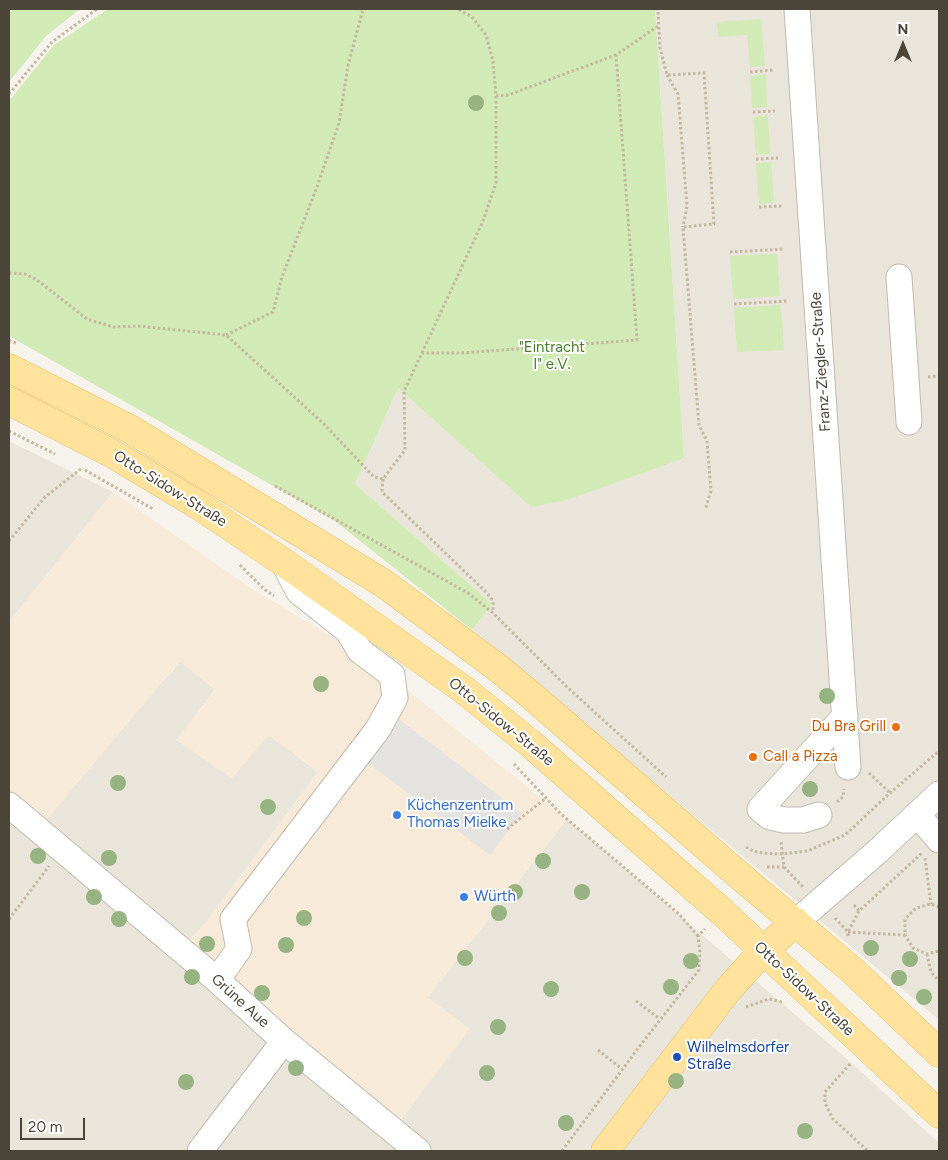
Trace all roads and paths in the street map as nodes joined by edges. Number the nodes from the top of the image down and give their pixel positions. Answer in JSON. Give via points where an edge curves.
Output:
{"nodes":[{"id":1,"x":97,"y":9,"type":"edge"},
{"id":2,"x":363,"y":9,"type":"edge"},
{"id":3,"x":457,"y":9,"type":"edge"},
{"id":4,"x":797,"y":9,"type":"edge"},
{"id":5,"x":658,"y":12,"type":"dead end"},
{"id":6,"x":658,"y":26,"type":"junction"},
{"id":7,"x":616,"y":55,"type":"junction"},
{"id":8,"x":772,"y":70,"type":"dead end"},
{"id":9,"x":750,"y":72,"type":"dead end"},
{"id":10,"x":667,"y":75,"type":"junction"},
{"id":11,"x":9,"y":94,"type":"edge"},
{"id":12,"x":496,"y":96,"type":"junction"},
{"id":13,"x":775,"y":111,"type":"dead end"},
{"id":14,"x":753,"y":112,"type":"dead end"},
{"id":15,"x":778,"y":158,"type":"dead end"},
{"id":16,"x":756,"y":159,"type":"dead end"},
{"id":17,"x":759,"y":206,"type":"dead end"},
{"id":18,"x":782,"y":206,"type":"dead end"},
{"id":19,"x":683,"y":227,"type":"junction"},
{"id":20,"x":784,"y":249,"type":"dead end"},
{"id":21,"x":730,"y":252,"type":"dead end"},
{"id":22,"x":9,"y":273,"type":"edge"},
{"id":23,"x":899,"y":277,"type":"dead end"},
{"id":24,"x":788,"y":301,"type":"dead end"},
{"id":25,"x":734,"y":304,"type":"dead end"},
{"id":26,"x":226,"y":335,"type":"junction"},
{"id":27,"x":422,"y":353,"type":"junction"},
{"id":28,"x":9,"y":368,"type":"edge"},
{"id":29,"x":9,"y":401,"type":"edge"},
{"id":30,"x":909,"y":422,"type":"dead end"},
{"id":31,"x":82,"y":468,"type":"dead end"},
{"id":32,"x":383,"y":479,"type":"junction"},
{"id":33,"x":705,"y":510,"type":"dead end"},
{"id":34,"x":9,"y":541,"type":"edge"},
{"id":35,"x":283,"y":562,"type":"junction"},
{"id":36,"x":567,"y":687,"type":"junction"},
{"id":37,"x":574,"y":690,"type":"dead end"},
{"id":38,"x":845,"y":716,"type":"junction"},
{"id":39,"x":622,"y":733,"type":"dead end"},
{"id":40,"x":939,"y":751,"type":"edge"},
{"id":41,"x":848,"y":767,"type":"joint"},
{"id":42,"x":939,"y":794,"type":"edge"},
{"id":43,"x":546,"y":798,"type":"dead end"},
{"id":44,"x":9,"y":806,"type":"edge"},
{"id":45,"x":917,"y":814,"type":"junction"},
{"id":46,"x":819,"y":815,"type":"joint"},
{"id":47,"x":507,"y":829,"type":"dead end"},
{"id":48,"x":781,"y":839,"type":"dead end"},
{"id":49,"x":742,"y":844,"type":"dead end"},
{"id":50,"x":932,"y":845,"type":"edge"},
{"id":51,"x":62,"y":850,"type":"junction"},
{"id":52,"x":782,"y":854,"type":"junction"},
{"id":53,"x":784,"y":867,"type":"dead end"},
{"id":54,"x":930,"y":904,"type":"junction"},
{"id":55,"x":854,"y":905,"type":"dead end"},
{"id":56,"x":939,"y":907,"type":"edge"},
{"id":57,"x":859,"y":911,"type":"junction"},
{"id":58,"x":9,"y":919,"type":"edge"},
{"id":59,"x":796,"y":922,"type":"junction"},
{"id":60,"x":905,"y":935,"type":"junction"},
{"id":61,"x":939,"y":951,"type":"edge"},
{"id":62,"x":763,"y":952,"type":"junction"},
{"id":63,"x":927,"y":954,"type":"junction"},
{"id":64,"x":699,"y":970,"type":"dead end"},
{"id":65,"x":217,"y":980,"type":"junction"},
{"id":66,"x":939,"y":981,"type":"edge"},
{"id":67,"x":683,"y":990,"type":"junction"},
{"id":68,"x":687,"y":994,"type":"dead end"},
{"id":69,"x":636,"y":1001,"type":"dead end"},
{"id":70,"x":660,"y":1020,"type":"junction"},
{"id":71,"x":284,"y":1041,"type":"junction"},
{"id":72,"x":598,"y":1050,"type":"dead end"},
{"id":73,"x":939,"y":1053,"type":"edge"},
{"id":74,"x":854,"y":1060,"type":"dead end"},
{"id":75,"x":622,"y":1069,"type":"junction"},
{"id":76,"x":939,"y":1114,"type":"edge"},
{"id":77,"x":200,"y":1151,"type":"edge"},
{"id":78,"x":418,"y":1151,"type":"edge"},
{"id":79,"x":562,"y":1151,"type":"edge"},
{"id":80,"x":605,"y":1151,"type":"edge"},
{"id":81,"x":868,"y":1151,"type":"edge"}],
"edges":[{"from":1,"to":11,"type":"path","via":[[52,42]]},
{"from":2,"to":26,"type":"path","via":[[348,66],[339,123],[282,277],[273,312]]},
{"from":3,"to":12,"type":"path","via":[[471,16],[486,35]]},
{"from":4,"to":38,"type":"street","name":"Franz-Ziegler-Straße"},
{"from":5,"to":6,"type":"path"},
{"from":6,"to":7,"type":"path"},
{"from":6,"to":10,"type":"path"},
{"from":7,"to":12,"type":"path","via":[[508,95]]},
{"from":7,"to":27,"type":"path","via":[[637,340]]},
{"from":8,"to":9,"type":"path"},
{"from":10,"to":19,"type":"path","via":[[678,94],[687,206]]},
{"from":10,"to":19,"type":"path","via":[[704,73],[714,224]]},
{"from":12,"to":27,"type":"path","via":[[496,183],[483,221]]},
{"from":13,"to":14,"type":"path"},
{"from":15,"to":16,"type":"path"},
{"from":17,"to":18,"type":"path"},
{"from":19,"to":33,"type":"path","via":[[699,425],[707,441],[711,483]]},
{"from":20,"to":21,"type":"path"},
{"from":22,"to":26,"type":"path","via":[[24,274],[37,280],[87,319],[113,327],[138,326]]},
{"from":23,"to":30,"type":"street"},
{"from":24,"to":25,"type":"path"},
{"from":26,"to":32,"type":"path","via":[[324,424],[374,477]]},
{"from":27,"to":32,"type":"path","via":[[404,391],[405,450]]},
{"from":28,"to":59,"type":"main road","name":"Otto-Sidow-Straße","via":[[130,428],[383,583],[534,697]]},
{"from":29,"to":35,"type":"main road","name":"Otto-Sidow-Straße","via":[[113,454],[198,505]]},
{"from":31,"to":34,"type":"path","via":[[44,497]]},
{"from":32,"to":36,"type":"path","via":[[382,492],[487,593],[493,601],[493,613]]},
{"from":35,"to":62,"type":"main road","name":"Otto-Sidow-Straße","via":[[464,690],[531,744]]},
{"from":35,"to":65,"type":"street","via":[[299,592],[348,631],[360,651],[392,675],[395,698],[378,729],[233,919],[239,949]]},
{"from":36,"to":37,"type":"path"},
{"from":36,"to":39,"type":"path","via":[[625,739]]},
{"from":38,"to":41,"type":"street","name":"Franz-Ziegler-Straße"},
{"from":38,"to":46,"type":"street","via":[[760,809],[770,817],[784,820],[803,820]]},
{"from":40,"to":52,"type":"path","via":[[845,835],[807,851]]},
{"from":41,"to":46,"type":"path","via":[[843,797]]},
{"from":42,"to":45,"type":"street"},
{"from":43,"to":47,"type":"path"},
{"from":44,"to":51,"type":"street","name":"Grüne Aue"},
{"from":45,"to":50,"type":"street"},
{"from":45,"to":59,"type":"street"},
{"from":48,"to":52,"type":"path"},
{"from":49,"to":52,"type":"path","via":[[753,851]]},
{"from":50,"to":54,"type":"path"},
{"from":50,"to":57,"type":"path"},
{"from":51,"to":58,"type":"path"},
{"from":51,"to":65,"type":"street","name":"Grüne Aue"},
{"from":52,"to":53,"type":"path"},
{"from":54,"to":56,"type":"path"},
{"from":54,"to":60,"type":"path","via":[[916,908],[906,919]]},
{"from":55,"to":57,"type":"path"},
{"from":57,"to":60,"type":"path","via":[[848,932]]},
{"from":59,"to":62,"type":"main road"},
{"from":59,"to":73,"type":"main road","name":"Otto-Sidow-Straße"},
{"from":60,"to":63,"type":"path","via":[[913,948]]},
{"from":61,"to":63,"type":"path"},
{"from":62,"to":76,"type":"main road","name":"Otto-Sidow-Straße"},
{"from":62,"to":80,"type":"main road","via":[[727,991]]},
{"from":63,"to":66,"type":"path","via":[[931,972]]},
{"from":64,"to":67,"type":"path"},
{"from":65,"to":71,"type":"street","name":"Grüne Aue"},
{"from":67,"to":68,"type":"path"},
{"from":67,"to":70,"type":"path"},
{"from":69,"to":70,"type":"path"},
{"from":70,"to":75,"type":"path"},
{"from":71,"to":77,"type":"street"},
{"from":71,"to":78,"type":"street","name":"Grüne Aue"},
{"from":72,"to":75,"type":"path"},
{"from":74,"to":81,"type":"path","via":[[825,1092],[825,1103],[833,1119]]},
{"from":75,"to":79,"type":"path"}]}
